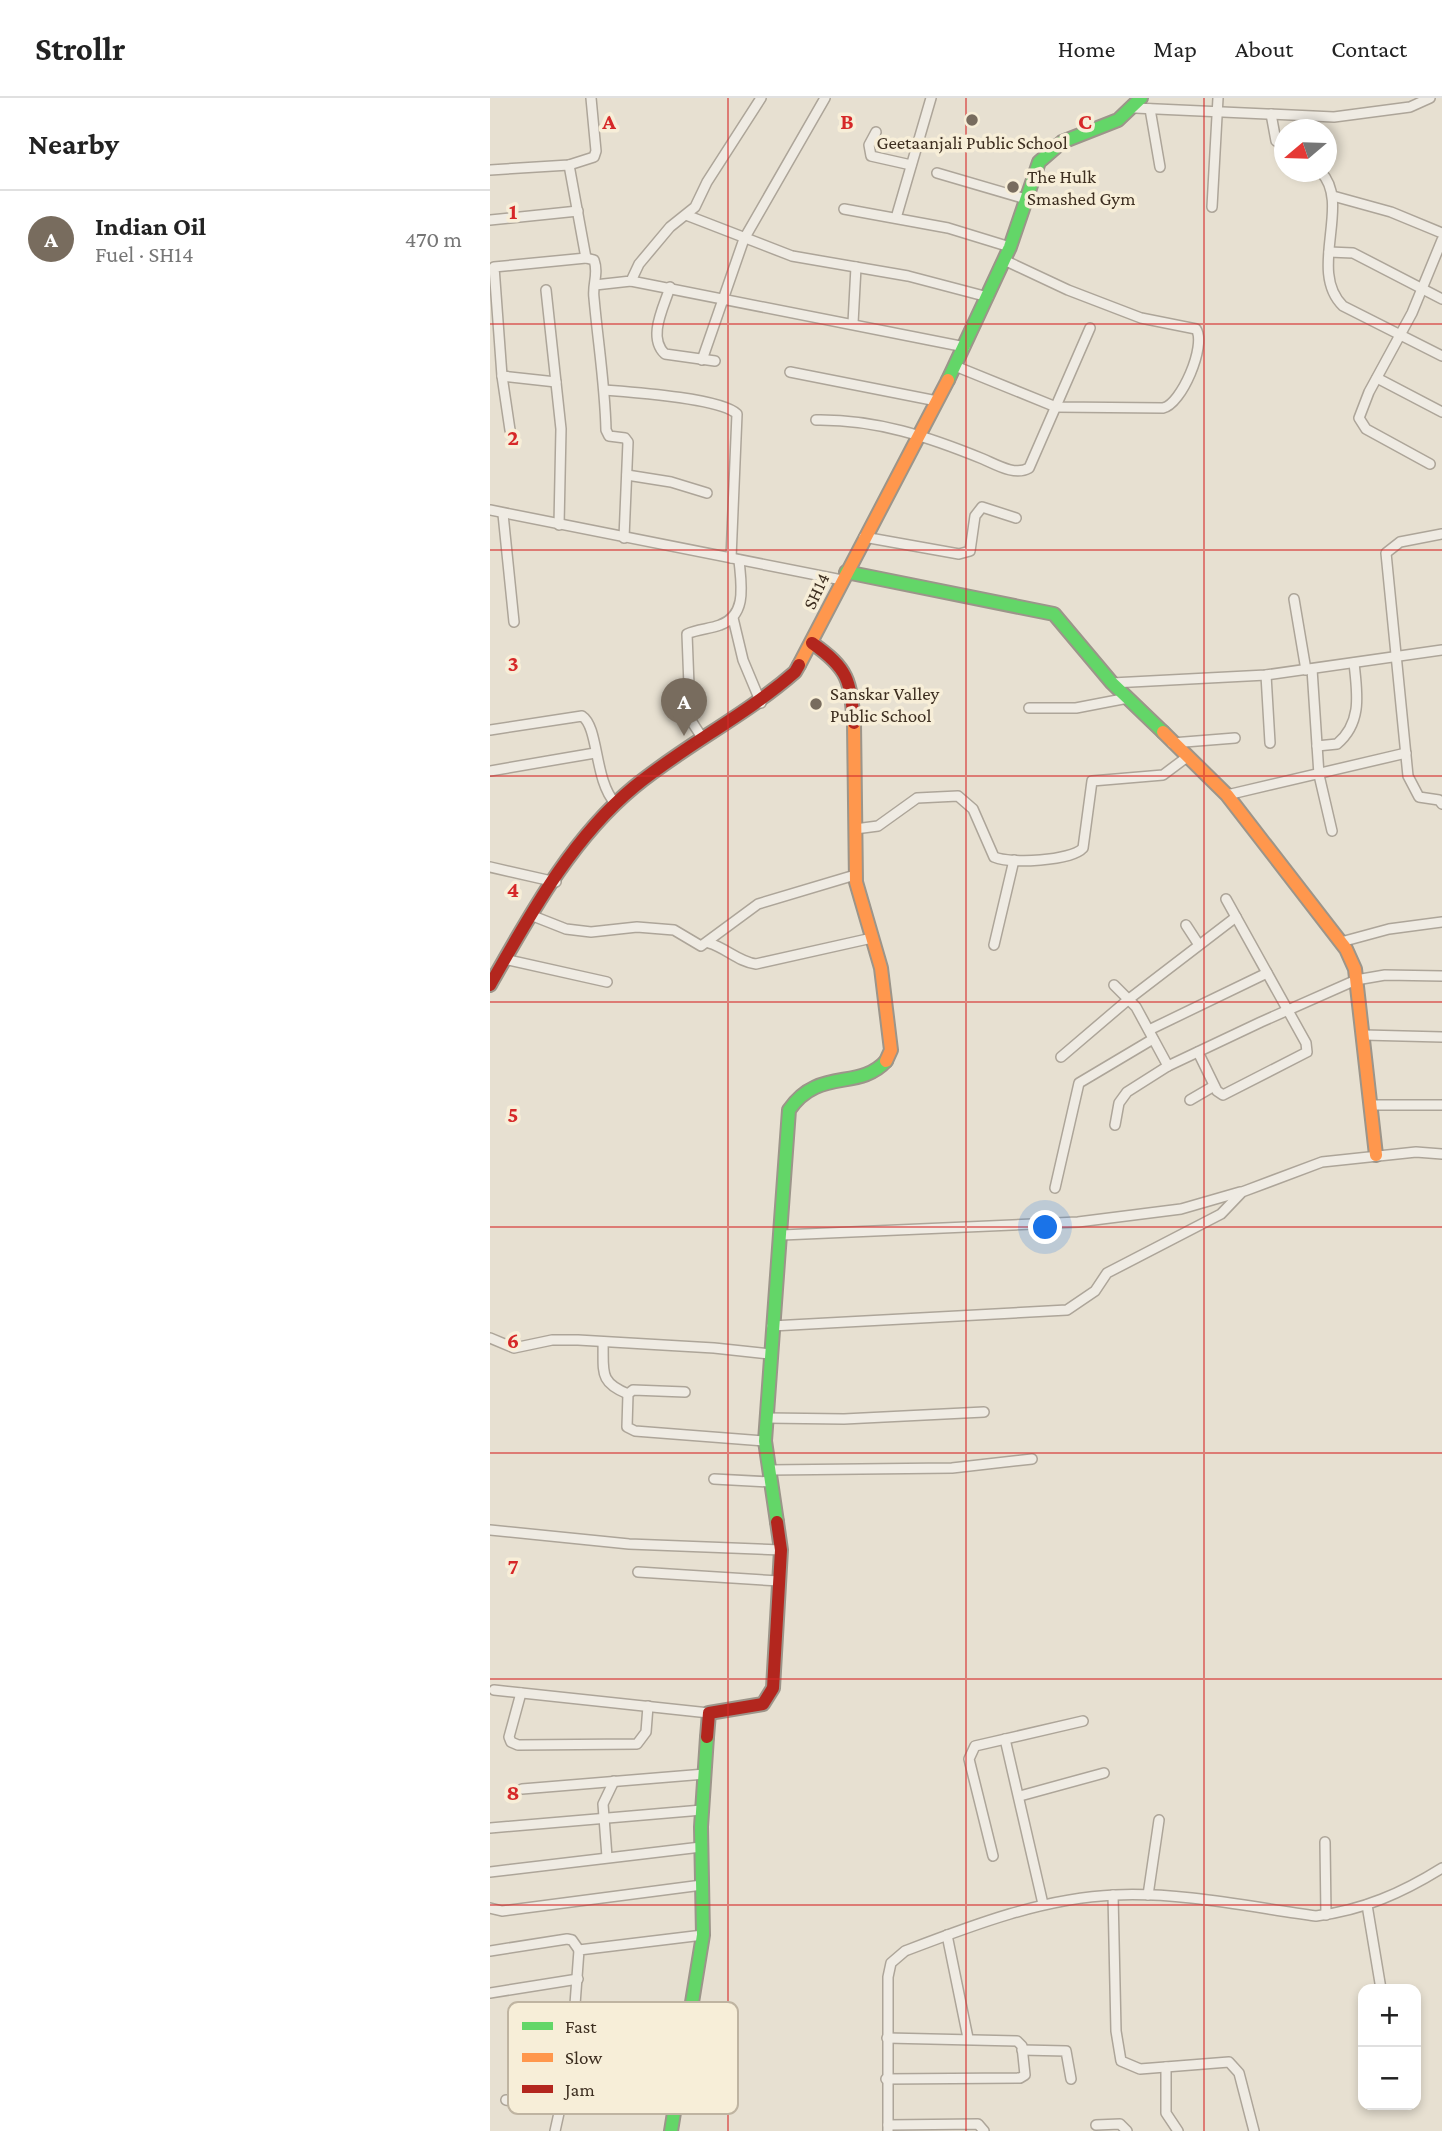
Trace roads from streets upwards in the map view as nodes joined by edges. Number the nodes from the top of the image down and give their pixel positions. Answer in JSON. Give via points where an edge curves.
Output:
{"nodes":[{"id":1,"x":590,"y":98,"type":"edge"},
{"id":2,"x":761,"y":98,"type":"edge"},
{"id":3,"x":825,"y":98,"type":"edge"},
{"id":4,"x":931,"y":98,"type":"edge"},
{"id":5,"x":1218,"y":98,"type":"edge"},
{"id":6,"x":1430,"y":98,"type":"edge"},
{"id":7,"x":1138,"y":103,"type":"edge"},
{"id":8,"x":1150,"y":110,"type":"junction"},
{"id":9,"x":1216,"y":111,"type":"junction"},
{"id":10,"x":1271,"y":114,"type":"junction"},
{"id":11,"x":1274,"y":130,"type":"edge"},
{"id":12,"x":876,"y":132,"type":"dead end"},
{"id":13,"x":569,"y":165,"type":"junction"},
{"id":14,"x":911,"y":165,"type":"junction"},
{"id":15,"x":1160,"y":167,"type":"dead end"},
{"id":16,"x":490,"y":170,"type":"edge"},
{"id":17,"x":937,"y":173,"type":"dead end"},
{"id":18,"x":1326,"y":182,"type":"edge"},
{"id":19,"x":1333,"y":196,"type":"junction"},
{"id":20,"x":1026,"y":199,"type":"junction"},
{"id":21,"x":1213,"y":208,"type":"dead end"},
{"id":22,"x":844,"y":209,"type":"dead end"},
{"id":23,"x":578,"y":211,"type":"junction"},
{"id":24,"x":686,"y":215,"type":"junction"},
{"id":25,"x":896,"y":218,"type":"junction"},
{"id":26,"x":490,"y":220,"type":"edge"},
{"id":27,"x":1442,"y":233,"type":"edge"},
{"id":28,"x":744,"y":239,"type":"junction"},
{"id":29,"x":1442,"y":240,"type":"edge"},
{"id":30,"x":1010,"y":247,"type":"junction"},
{"id":31,"x":1329,"y":252,"type":"junction"},
{"id":32,"x":586,"y":258,"type":"junction"},
{"id":33,"x":1004,"y":260,"type":"junction"},
{"id":34,"x":492,"y":267,"type":"edge"},
{"id":35,"x":856,"y":267,"type":"junction"},
{"id":36,"x":631,"y":281,"type":"junction"},
{"id":37,"x":595,"y":285,"type":"junction"},
{"id":38,"x":670,"y":286,"type":"junction"},
{"id":39,"x":1422,"y":288,"type":"junction"},
{"id":40,"x":546,"y":290,"type":"dead end"},
{"id":41,"x":988,"y":297,"type":"junction"},
{"id":42,"x":722,"y":298,"type":"junction"},
{"id":43,"x":1442,"y":299,"type":"edge"},
{"id":44,"x":853,"y":323,"type":"junction"},
{"id":45,"x":1090,"y":328,"type":"dead end"},
{"id":46,"x":1400,"y":334,"type":"junction"},
{"id":47,"x":965,"y":347,"type":"junction"},
{"id":48,"x":1442,"y":356,"type":"edge"},
{"id":49,"x":702,"y":360,"type":"junction"},
{"id":50,"x":715,"y":361,"type":"dead end"},
{"id":51,"x":955,"y":366,"type":"junction"},
{"id":52,"x":790,"y":372,"type":"dead end"},
{"id":53,"x":502,"y":376,"type":"junction"},
{"id":54,"x":1377,"y":378,"type":"junction"},
{"id":55,"x":556,"y":382,"type":"junction"},
{"id":56,"x":605,"y":390,"type":"junction"},
{"id":57,"x":937,"y":401,"type":"junction"},
{"id":58,"x":1056,"y":407,"type":"junction"},
{"id":59,"x":1442,"y":412,"type":"edge"},
{"id":60,"x":817,"y":420,"type":"dead end"},
{"id":61,"x":510,"y":430,"type":"dead end"},
{"id":62,"x":921,"y":434,"type":"junction"},
{"id":63,"x":1430,"y":464,"type":"dead end"},
{"id":64,"x":626,"y":475,"type":"junction"},
{"id":65,"x":706,"y":493,"type":"dead end"},
{"id":66,"x":490,"y":510,"type":"edge"},
{"id":67,"x":503,"y":514,"type":"junction"},
{"id":68,"x":1016,"y":518,"type":"dead end"},
{"id":69,"x":559,"y":525,"type":"junction"},
{"id":70,"x":1442,"y":534,"type":"edge"},
{"id":71,"x":864,"y":537,"type":"junction"},
{"id":72,"x":624,"y":538,"type":"junction"},
{"id":73,"x":735,"y":559,"type":"junction"},
{"id":74,"x":844,"y":576,"type":"junction"},
{"id":75,"x":1294,"y":599,"type":"dead end"},
{"id":76,"x":733,"y":618,"type":"junction"},
{"id":77,"x":514,"y":622,"type":"dead end"},
{"id":78,"x":812,"y":643,"type":"junction"},
{"id":79,"x":1442,"y":650,"type":"edge"},
{"id":80,"x":1396,"y":656,"type":"junction"},
{"id":81,"x":1354,"y":663,"type":"junction"},
{"id":82,"x":1309,"y":670,"type":"junction"},
{"id":83,"x":1266,"y":675,"type":"junction"},
{"id":84,"x":1112,"y":683,"type":"junction"},
{"id":85,"x":1128,"y":698,"type":"junction"},
{"id":86,"x":761,"y":703,"type":"junction"},
{"id":87,"x":1029,"y":708,"type":"dead end"},
{"id":88,"x":490,"y":730,"type":"edge"},
{"id":89,"x":1235,"y":738,"type":"dead end"},
{"id":90,"x":703,"y":739,"type":"junction"},
{"id":91,"x":1172,"y":743,"type":"junction"},
{"id":92,"x":1270,"y":743,"type":"dead end"},
{"id":93,"x":1317,"y":746,"type":"junction"},
{"id":94,"x":595,"y":753,"type":"junction"},
{"id":95,"x":1406,"y":753,"type":"junction"},
{"id":96,"x":1187,"y":757,"type":"junction"},
{"id":97,"x":490,"y":771,"type":"edge"},
{"id":98,"x":1319,"y":775,"type":"junction"},
{"id":99,"x":1227,"y":795,"type":"junction"},
{"id":100,"x":615,"y":803,"type":"junction"},
{"id":101,"x":1442,"y":804,"type":"edge"},
{"id":102,"x":855,"y":829,"type":"junction"},
{"id":103,"x":1332,"y":831,"type":"dead end"},
{"id":104,"x":1014,"y":860,"type":"junction"},
{"id":105,"x":490,"y":867,"type":"edge"},
{"id":106,"x":855,"y":875,"type":"junction"},
{"id":107,"x":556,"y":882,"type":"junction"},
{"id":108,"x":1226,"y":899,"type":"dead end"},
{"id":109,"x":533,"y":916,"type":"junction"},
{"id":110,"x":1236,"y":917,"type":"junction"},
{"id":111,"x":1442,"y":922,"type":"edge"},
{"id":112,"x":1186,"y":925,"type":"dead end"},
{"id":113,"x":872,"y":938,"type":"junction"},
{"id":114,"x":1341,"y":942,"type":"junction"},
{"id":115,"x":709,"y":943,"type":"junction"},
{"id":116,"x":994,"y":945,"type":"dead end"},
{"id":117,"x":1199,"y":945,"type":"junction"},
{"id":118,"x":505,"y":959,"type":"junction"},
{"id":119,"x":1267,"y":973,"type":"junction"},
{"id":120,"x":1442,"y":976,"type":"edge"},
{"id":121,"x":1356,"y":980,"type":"junction"},
{"id":122,"x":607,"y":982,"type":"dead end"},
{"id":123,"x":490,"y":985,"type":"edge"},
{"id":124,"x":1114,"y":985,"type":"dead end"},
{"id":125,"x":1129,"y":999,"type":"junction"},
{"id":126,"x":1288,"y":1011,"type":"junction"},
{"id":127,"x":1151,"y":1035,"type":"junction"},
{"id":128,"x":1364,"y":1035,"type":"junction"},
{"id":129,"x":1442,"y":1037,"type":"edge"},
{"id":130,"x":1198,"y":1052,"type":"junction"},
{"id":131,"x":1061,"y":1057,"type":"dead end"},
{"id":132,"x":1167,"y":1066,"type":"junction"},
{"id":133,"x":1214,"y":1086,"type":"junction"},
{"id":134,"x":1191,"y":1100,"type":"dead end"},
{"id":135,"x":1371,"y":1105,"type":"junction"},
{"id":136,"x":1442,"y":1105,"type":"edge"},
{"id":137,"x":1115,"y":1125,"type":"dead end"},
{"id":138,"x":1442,"y":1154,"type":"edge"},
{"id":139,"x":1376,"y":1155,"type":"junction"},
{"id":140,"x":1055,"y":1188,"type":"dead end"},
{"id":141,"x":1242,"y":1192,"type":"junction"},
{"id":142,"x":782,"y":1235,"type":"junction"},
{"id":143,"x":772,"y":1326,"type":"junction"},
{"id":144,"x":490,"y":1338,"type":"edge"},
{"id":145,"x":603,"y":1342,"type":"junction"},
{"id":146,"x":770,"y":1354,"type":"junction"},
{"id":147,"x":685,"y":1392,"type":"dead end"},
{"id":148,"x":628,"y":1394,"type":"junction"},
{"id":149,"x":984,"y":1412,"type":"dead end"},
{"id":150,"x":766,"y":1418,"type":"junction"},
{"id":151,"x":765,"y":1441,"type":"junction"},
{"id":152,"x":1032,"y":1459,"type":"dead end"},
{"id":153,"x":770,"y":1476,"type":"junction"},
{"id":154,"x":714,"y":1479,"type":"dead end"},
{"id":155,"x":490,"y":1530,"type":"edge"},
{"id":156,"x":781,"y":1550,"type":"junction"},
{"id":157,"x":638,"y":1572,"type":"dead end"},
{"id":158,"x":779,"y":1581,"type":"junction"},
{"id":159,"x":494,"y":1690,"type":"dead end"},
{"id":160,"x":521,"y":1693,"type":"junction"},
{"id":161,"x":648,"y":1706,"type":"junction"},
{"id":162,"x":709,"y":1713,"type":"junction"},
{"id":163,"x":1083,"y":1721,"type":"dead end"},
{"id":164,"x":1005,"y":1739,"type":"junction"},
{"id":165,"x":1104,"y":1773,"type":"dead end"},
{"id":166,"x":705,"y":1774,"type":"junction"},
{"id":167,"x":614,"y":1781,"type":"junction"},
{"id":168,"x":522,"y":1788,"type":"dead end"},
{"id":169,"x":1020,"y":1796,"type":"junction"},
{"id":170,"x":702,"y":1810,"type":"junction"},
{"id":171,"x":602,"y":1818,"type":"junction"},
{"id":172,"x":1159,"y":1820,"type":"dead end"},
{"id":173,"x":490,"y":1828,"type":"edge"},
{"id":174,"x":1325,"y":1842,"type":"dead end"},
{"id":175,"x":701,"y":1847,"type":"junction"},
{"id":176,"x":993,"y":1856,"type":"dead end"},
{"id":177,"x":607,"y":1857,"type":"junction"},
{"id":178,"x":1442,"y":1868,"type":"edge"},
{"id":179,"x":490,"y":1872,"type":"edge"},
{"id":180,"x":702,"y":1885,"type":"junction"},
{"id":181,"x":1113,"y":1895,"type":"junction"},
{"id":182,"x":1148,"y":1895,"type":"junction"},
{"id":183,"x":1043,"y":1905,"type":"junction"},
{"id":184,"x":1367,"y":1905,"type":"junction"},
{"id":185,"x":490,"y":1908,"type":"edge"},
{"id":186,"x":1326,"y":1915,"type":"junction"},
{"id":187,"x":703,"y":1935,"type":"junction"},
{"id":188,"x":947,"y":1935,"type":"junction"},
{"id":189,"x":579,"y":1950,"type":"junction"},
{"id":190,"x":490,"y":1951,"type":"edge"},
{"id":191,"x":578,"y":1979,"type":"junction"},
{"id":192,"x":1380,"y":1984,"type":"edge"},
{"id":193,"x":490,"y":1993,"type":"edge"},
{"id":194,"x":577,"y":2002,"type":"edge"},
{"id":195,"x":692,"y":2002,"type":"edge"},
{"id":196,"x":887,"y":2038,"type":"junction"},
{"id":197,"x":968,"y":2038,"type":"junction"},
{"id":198,"x":1022,"y":2050,"type":"junction"},
{"id":199,"x":1166,"y":2067,"type":"junction"},
{"id":200,"x":886,"y":2079,"type":"junction"},
{"id":201,"x":1071,"y":2079,"type":"dead end"},
{"id":202,"x":1096,"y":2125,"type":"dead end"},
{"id":203,"x":888,"y":2128,"type":"edge"},
{"id":204,"x":984,"y":2131,"type":"edge"},
{"id":205,"x":1127,"y":2131,"type":"edge"},
{"id":206,"x":1178,"y":2131,"type":"edge"},
{"id":207,"x":1254,"y":2131,"type":"edge"}],
"edges":[{"from":1,"to":13,"type":"street","via":[[596,151],[589,160]]},
{"from":2,"to":24,"type":"street"},
{"from":3,"to":28,"type":"street"},
{"from":4,"to":14,"type":"street"},
{"from":5,"to":9,"type":"street"},
{"from":6,"to":10,"type":"street","via":[[1410,107],[1334,117]]},
{"from":7,"to":8,"type":"street"},
{"from":7,"to":20,"type":"street","name":"SH14","number":"SH14","via":[[1114,125],[1072,137],[1044,153]]},
{"from":8,"to":9,"type":"street"},
{"from":8,"to":15,"type":"street"},
{"from":9,"to":10,"type":"street"},
{"from":9,"to":21,"type":"street"},
{"from":10,"to":11,"type":"street"},
{"from":12,"to":14,"type":"street","via":[[869,145],[871,156]]},
{"from":13,"to":16,"type":"street"},
{"from":13,"to":23,"type":"street"},
{"from":14,"to":25,"type":"street"},
{"from":17,"to":20,"type":"street"},
{"from":18,"to":19,"type":"street"},
{"from":19,"to":27,"type":"street"},
{"from":19,"to":31,"type":"street"},
{"from":20,"to":30,"type":"street","name":"SH14","number":"SH14"},
{"from":22,"to":25,"type":"street"},
{"from":23,"to":26,"type":"street"},
{"from":23,"to":32,"type":"street"},
{"from":24,"to":28,"type":"street"},
{"from":24,"to":36,"type":"street","via":[[639,264]]},
{"from":25,"to":30,"type":"street"},
{"from":28,"to":35,"type":"street","via":[[792,256]]},
{"from":28,"to":42,"type":"street"},
{"from":29,"to":39,"type":"street"},
{"from":30,"to":33,"type":"street","name":"SH14","number":"SH14"},
{"from":31,"to":39,"type":"street","via":[[1353,253]]},
{"from":31,"to":46,"type":"street","via":[[1330,289],[1335,299]]},
{"from":32,"to":34,"type":"street"},
{"from":32,"to":37,"type":"street","via":[[594,260]]},
{"from":33,"to":41,"type":"street","name":"SH14","number":"SH14"},
{"from":33,"to":58,"type":"street","via":[[1098,302],[1141,318],[1191,327],[1200,334],[1197,356],[1171,406]]},
{"from":34,"to":53,"type":"street"},
{"from":35,"to":41,"type":"street","via":[[957,286]]},
{"from":35,"to":44,"type":"street"},
{"from":36,"to":37,"type":"street"},
{"from":36,"to":38,"type":"street"},
{"from":37,"to":56,"type":"street"},
{"from":38,"to":42,"type":"street"},
{"from":38,"to":49,"type":"street","via":[[657,343],[665,354]]},
{"from":39,"to":43,"type":"street"},
{"from":39,"to":46,"type":"street"},
{"from":40,"to":55,"type":"street"},
{"from":41,"to":47,"type":"street","name":"SH14","number":"SH14"},
{"from":42,"to":44,"type":"street"},
{"from":42,"to":49,"type":"street"},
{"from":44,"to":47,"type":"street"},
{"from":45,"to":58,"type":"street"},
{"from":46,"to":48,"type":"street"},
{"from":46,"to":54,"type":"street"},
{"from":47,"to":51,"type":"street","name":"SH14","number":"SH14"},
{"from":49,"to":50,"type":"street"},
{"from":51,"to":57,"type":"street","name":"SH14","number":"SH14"},
{"from":51,"to":58,"type":"street"},
{"from":52,"to":57,"type":"street"},
{"from":53,"to":55,"type":"street"},
{"from":53,"to":61,"type":"street"},
{"from":54,"to":59,"type":"street"},
{"from":54,"to":63,"type":"street","via":[[1361,411],[1362,425]]},
{"from":55,"to":69,"type":"street","via":[[561,429]]},
{"from":56,"to":64,"type":"street","via":[[607,434],[627,440]]},
{"from":56,"to":73,"type":"street","via":[[664,396],[737,414]]},
{"from":57,"to":62,"type":"street","name":"SH14","number":"SH14"},
{"from":58,"to":62,"type":"street","via":[[1029,468],[1023,471]]},
{"from":60,"to":62,"type":"street"},
{"from":62,"to":71,"type":"street","name":"SH14","number":"SH14"},
{"from":64,"to":65,"type":"street"},
{"from":64,"to":72,"type":"street"},
{"from":66,"to":67,"type":"street"},
{"from":67,"to":69,"type":"street"},
{"from":67,"to":77,"type":"street"},
{"from":68,"to":71,"type":"street","via":[[982,507],[975,516],[970,551],[959,554]]},
{"from":69,"to":72,"type":"street"},
{"from":70,"to":80,"type":"street","via":[[1400,542],[1386,553]]},
{"from":71,"to":74,"type":"street","name":"SH14","number":"SH14"},
{"from":72,"to":73,"type":"street"},
{"from":73,"to":74,"type":"street"},
{"from":73,"to":76,"type":"street","via":[[741,601]]},
{"from":74,"to":78,"type":"street","name":"SH14","number":"SH14"},
{"from":74,"to":84,"type":"street","via":[[1054,614]]},
{"from":75,"to":82,"type":"street"},
{"from":76,"to":86,"type":"street","via":[[743,660]]},
{"from":76,"to":90,"type":"street","via":[[687,634],[690,712]]},
{"from":78,"to":86,"type":"street","name":"SH14","number":"SH14","via":[[795,672]]},
{"from":78,"to":102,"type":"street","via":[[838,661],[850,681]]},
{"from":79,"to":80,"type":"street"},
{"from":80,"to":81,"type":"street"},
{"from":80,"to":95,"type":"street"},
{"from":81,"to":82,"type":"street"},
{"from":81,"to":93,"type":"street","via":[[1358,707],[1350,729],[1337,744]]},
{"from":82,"to":83,"type":"street"},
{"from":82,"to":93,"type":"street"},
{"from":83,"to":84,"type":"street"},
{"from":83,"to":92,"type":"street"},
{"from":84,"to":85,"type":"street"},
{"from":85,"to":87,"type":"street","via":[[1076,708]]},
{"from":85,"to":91,"type":"street"},
{"from":86,"to":90,"type":"street","name":"SH14","number":"SH14"},
{"from":88,"to":94,"type":"street","via":[[582,716],[591,725]]},
{"from":89,"to":91,"type":"street"},
{"from":90,"to":100,"type":"street","name":"SH14","number":"SH14"},
{"from":91,"to":96,"type":"street"},
{"from":93,"to":98,"type":"street"},
{"from":94,"to":97,"type":"street"},
{"from":94,"to":100,"type":"street","via":[[602,785]]},
{"from":95,"to":98,"type":"street"},
{"from":95,"to":101,"type":"street","via":[[1408,776],[1419,797]]},
{"from":96,"to":99,"type":"street"},
{"from":96,"to":104,"type":"street","via":[[1163,775],[1092,781],[1080,852]]},
{"from":98,"to":99,"type":"street"},
{"from":98,"to":103,"type":"street"},
{"from":99,"to":114,"type":"street"},
{"from":100,"to":107,"type":"street","name":"SH14","number":"SH14"},
{"from":102,"to":104,"type":"street","via":[[878,826],[917,798],[958,796],[973,809],[994,857]]},
{"from":102,"to":106,"type":"street"},
{"from":104,"to":116,"type":"street"},
{"from":105,"to":107,"type":"street"},
{"from":106,"to":113,"type":"street"},
{"from":106,"to":115,"type":"street","via":[[758,904]]},
{"from":107,"to":109,"type":"street","name":"SH14","number":"SH14"},
{"from":108,"to":110,"type":"street"},
{"from":109,"to":115,"type":"street","via":[[566,929],[674,930],[694,945]]},
{"from":109,"to":118,"type":"street","name":"SH14","number":"SH14"},
{"from":110,"to":117,"type":"street"},
{"from":110,"to":119,"type":"street"},
{"from":111,"to":114,"type":"street"},
{"from":112,"to":117,"type":"street"},
{"from":113,"to":115,"type":"street","via":[[756,964],[745,963]]},
{"from":113,"to":142,"type":"street","via":[[885,993],[889,1062],[881,1070],[814,1085],[793,1100]]},
{"from":114,"to":121,"type":"street"},
{"from":117,"to":125,"type":"street"},
{"from":118,"to":122,"type":"street"},
{"from":118,"to":123,"type":"street","name":"SH14","number":"SH14"},
{"from":119,"to":126,"type":"street"},
{"from":119,"to":127,"type":"street"},
{"from":120,"to":121,"type":"street","via":[[1385,975]]},
{"from":121,"to":126,"type":"street"},
{"from":121,"to":128,"type":"street"},
{"from":124,"to":125,"type":"street"},
{"from":125,"to":127,"type":"street"},
{"from":125,"to":131,"type":"street"},
{"from":126,"to":130,"type":"street"},
{"from":126,"to":133,"type":"street","via":[[1308,1048],[1306,1054],[1227,1095],[1219,1094]]},
{"from":127,"to":132,"type":"street"},
{"from":127,"to":140,"type":"street","via":[[1079,1083]]},
{"from":128,"to":129,"type":"street"},
{"from":128,"to":135,"type":"street"},
{"from":130,"to":132,"type":"street"},
{"from":130,"to":133,"type":"street"},
{"from":132,"to":137,"type":"street","via":[[1127,1092],[1119,1103]]},
{"from":133,"to":134,"type":"street"},
{"from":135,"to":136,"type":"street"},
{"from":135,"to":139,"type":"street"},
{"from":138,"to":139,"type":"street"},
{"from":139,"to":141,"type":"street","via":[[1322,1162]]},
{"from":141,"to":142,"type":"street","via":[[1188,1208],[1077,1222]]},
{"from":141,"to":143,"type":"street","via":[[1221,1214],[1107,1273],[1095,1291],[1067,1310]]},
{"from":142,"to":143,"type":"street"},
{"from":143,"to":146,"type":"street"},
{"from":144,"to":145,"type":"street","via":[[514,1348],[552,1340]]},
{"from":145,"to":146,"type":"street"},
{"from":145,"to":148,"type":"street","via":[[604,1377]]},
{"from":146,"to":150,"type":"street"},
{"from":147,"to":148,"type":"street","via":[[639,1390]]},
{"from":148,"to":151,"type":"street","via":[[625,1422],[631,1430]]},
{"from":149,"to":150,"type":"street"},
{"from":150,"to":151,"type":"street"},
{"from":151,"to":153,"type":"street"},
{"from":152,"to":153,"type":"street","via":[[952,1468]]},
{"from":153,"to":154,"type":"street"},
{"from":153,"to":156,"type":"street"},
{"from":155,"to":156,"type":"street","via":[[629,1544]]},
{"from":156,"to":158,"type":"street"},
{"from":157,"to":158,"type":"street"},
{"from":158,"to":162,"type":"street","via":[[769,1698],[755,1707]]},
{"from":159,"to":160,"type":"street"},
{"from":160,"to":161,"type":"street"},
{"from":160,"to":161,"type":"street","via":[[509,1737],[518,1745],[636,1744],[646,1732]]},
{"from":161,"to":162,"type":"street"},
{"from":162,"to":166,"type":"street"},
{"from":163,"to":164,"type":"street"},
{"from":164,"to":169,"type":"street"},
{"from":164,"to":176,"type":"street","via":[[975,1746],[969,1759]]},
{"from":165,"to":169,"type":"street"},
{"from":166,"to":167,"type":"street"},
{"from":166,"to":170,"type":"street"},
{"from":167,"to":168,"type":"street"},
{"from":167,"to":171,"type":"street","via":[[604,1798]]},
{"from":169,"to":183,"type":"street"},
{"from":170,"to":171,"type":"street"},
{"from":170,"to":175,"type":"street"},
{"from":171,"to":173,"type":"street"},
{"from":171,"to":177,"type":"street"},
{"from":172,"to":182,"type":"street"},
{"from":174,"to":186,"type":"street"},
{"from":175,"to":177,"type":"street"},
{"from":175,"to":180,"type":"street"},
{"from":177,"to":179,"type":"street"},
{"from":178,"to":184,"type":"street","via":[[1405,1891]]},
{"from":180,"to":185,"type":"street","via":[[502,1911]]},
{"from":180,"to":187,"type":"street"},
{"from":181,"to":182,"type":"street"},
{"from":181,"to":183,"type":"street"},
{"from":181,"to":199,"type":"street","via":[[1116,2047],[1129,2067]]},
{"from":182,"to":186,"type":"street"},
{"from":183,"to":188,"type":"street"},
{"from":184,"to":186,"type":"street"},
{"from":184,"to":192,"type":"street"},
{"from":187,"to":189,"type":"street"},
{"from":187,"to":195,"type":"street"},
{"from":188,"to":196,"type":"street","via":[[905,1951],[891,1963]]},
{"from":188,"to":197,"type":"street"},
{"from":189,"to":190,"type":"street","via":[[567,1939]]},
{"from":189,"to":191,"type":"street"},
{"from":191,"to":193,"type":"street"},
{"from":191,"to":194,"type":"street"},
{"from":196,"to":197,"type":"street"},
{"from":196,"to":200,"type":"street"},
{"from":197,"to":198,"type":"street","via":[[1012,2039]]},
{"from":198,"to":200,"type":"street","via":[[1025,2075],[1020,2078]]},
{"from":198,"to":201,"type":"street","via":[[1066,2051]]},
{"from":199,"to":206,"type":"street","via":[[1166,2113]]},
{"from":199,"to":207,"type":"street","via":[[1234,2065]]},
{"from":200,"to":203,"type":"street"},
{"from":202,"to":205,"type":"street","via":[[1121,2124]]},
{"from":203,"to":204,"type":"street","via":[[978,2124]]}]}
